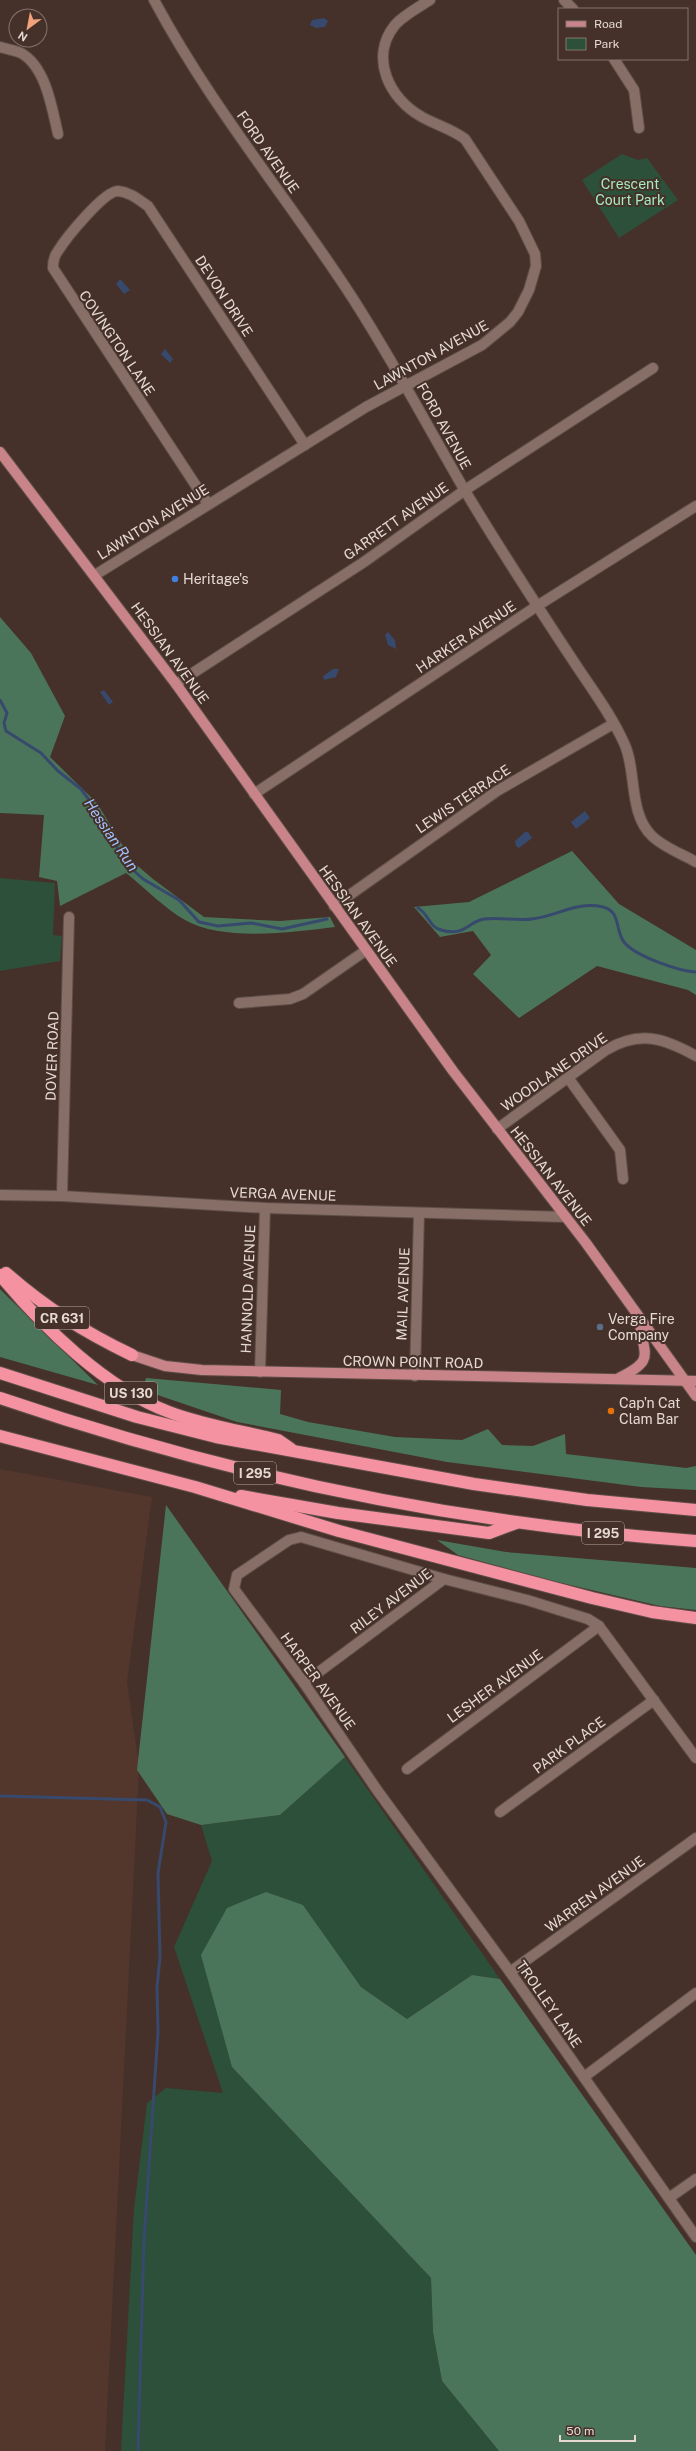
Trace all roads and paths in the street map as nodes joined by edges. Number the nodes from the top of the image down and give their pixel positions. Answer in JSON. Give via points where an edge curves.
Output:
{"nodes":[{"id":1,"x":154,"y":0,"type":"edge"},
{"id":2,"x":430,"y":0,"type":"edge"},
{"id":3,"x":564,"y":0,"type":"edge"},
{"id":4,"x":572,"y":8,"type":"edge"},
{"id":5,"x":0,"y":47,"type":"edge"},
{"id":6,"x":615,"y":60,"type":"edge"},
{"id":7,"x":639,"y":128,"type":"dead end"},
{"id":8,"x":58,"y":134,"type":"dead end"},
{"id":9,"x":102,"y":200,"type":"joint"},
{"id":10,"x":653,"y":368,"type":"dead end"},
{"id":11,"x":406,"y":387,"type":"junction"},
{"id":12,"x":305,"y":445,"type":"junction"},
{"id":13,"x":0,"y":452,"type":"edge"},
{"id":14,"x":465,"y":490,"type":"junction"},
{"id":15,"x":208,"y":504,"type":"junction"},
{"id":16,"x":696,"y":506,"type":"edge"},
{"id":17,"x":95,"y":575,"type":"junction"},
{"id":18,"x":537,"y":606,"type":"junction"},
{"id":19,"x":176,"y":684,"type":"junction"},
{"id":20,"x":614,"y":724,"type":"junction"},
{"id":21,"x":254,"y":794,"type":"junction"},
{"id":22,"x":696,"y":862,"type":"edge"},
{"id":23,"x":334,"y":906,"type":"junction"},
{"id":24,"x":69,"y":917,"type":"dead end"},
{"id":25,"x":365,"y":951,"type":"junction"},
{"id":26,"x":239,"y":1003,"type":"dead end"},
{"id":27,"x":696,"y":1056,"type":"edge"},
{"id":28,"x":569,"y":1078,"type":"junction"},
{"id":29,"x":497,"y":1129,"type":"junction"},
{"id":30,"x":623,"y":1179,"type":"dead end"},
{"id":31,"x":0,"y":1195,"type":"edge"},
{"id":32,"x":62,"y":1196,"type":"junction"},
{"id":33,"x":265,"y":1208,"type":"junction"},
{"id":34,"x":419,"y":1213,"type":"junction"},
{"id":35,"x":566,"y":1217,"type":"junction"},
{"id":36,"x":0,"y":1268,"type":"edge"},
{"id":37,"x":0,"y":1275,"type":"edge"},
{"id":38,"x":640,"y":1318,"type":"junction"},
{"id":39,"x":132,"y":1355,"type":"joint"},
{"id":40,"x":260,"y":1372,"type":"junction"},
{"id":41,"x":0,"y":1373,"type":"edge"},
{"id":42,"x":415,"y":1376,"type":"junction"},
{"id":43,"x":616,"y":1379,"type":"junction"},
{"id":44,"x":691,"y":1381,"type":"edge"},
{"id":45,"x":696,"y":1396,"type":"edge"},
{"id":46,"x":0,"y":1398,"type":"edge"},
{"id":47,"x":0,"y":1436,"type":"edge"},
{"id":48,"x":295,"y":1452,"type":"junction"},
{"id":49,"x":195,"y":1487,"type":"junction"},
{"id":50,"x":696,"y":1510,"type":"edge"},
{"id":51,"x":517,"y":1522,"type":"junction"},
{"id":52,"x":696,"y":1541,"type":"edge"},
{"id":53,"x":444,"y":1579,"type":"junction"},
{"id":54,"x":696,"y":1618,"type":"edge"},
{"id":55,"x":599,"y":1626,"type":"junction"},
{"id":56,"x":304,"y":1683,"type":"junction"},
{"id":57,"x":654,"y":1700,"type":"junction"},
{"id":58,"x":696,"y":1758,"type":"edge"},
{"id":59,"x":407,"y":1769,"type":"dead end"},
{"id":60,"x":377,"y":1790,"type":"joint"},
{"id":61,"x":500,"y":1812,"type":"dead end"},
{"id":62,"x":696,"y":1838,"type":"edge"},
{"id":63,"x":510,"y":1972,"type":"junction"},
{"id":64,"x":696,"y":1993,"type":"edge"},
{"id":65,"x":584,"y":2076,"type":"junction"},
{"id":66,"x":696,"y":2179,"type":"edge"},
{"id":67,"x":669,"y":2198,"type":"junction"},
{"id":68,"x":696,"y":2237,"type":"edge"}],
"edges":[{"from":1,"to":11,"type":"street","name":"FORD AVENUE","via":[[195,72],[346,288]]},
{"from":2,"to":11,"type":"street","name":"LAWNTON AVENUE","via":[[396,24],[389,34],[382,58],[383,70],[394,92],[422,116],[455,131],[473,148],[530,242],[536,266],[524,301],[502,330],[482,346]]},
{"from":3,"to":4,"type":"street"},
{"from":5,"to":8,"type":"street","via":[[21,53],[37,67]]},
{"from":6,"to":7,"type":"street","via":[[634,90]]},
{"from":9,"to":12,"type":"street","name":"DEVON DRIVE","via":[[117,191],[128,193],[148,206]]},
{"from":9,"to":15,"type":"street","name":"COVINGTON LANE","via":[[58,251],[53,268],[57,278]]},
{"from":10,"to":14,"type":"street","name":"GARRETT AVENUE"},
{"from":11,"to":12,"type":"street","name":"LAWNTON AVENUE","via":[[366,407]]},
{"from":11,"to":14,"type":"street","name":"FORD AVENUE"},
{"from":12,"to":15,"type":"street","name":"LAWNTON AVENUE"},
{"from":13,"to":17,"type":"main road","name":"HESSIAN AVENUE"},
{"from":14,"to":18,"type":"street","name":"FORD AVENUE"},
{"from":14,"to":19,"type":"street","name":"GARRETT AVENUE","via":[[364,562]]},
{"from":15,"to":17,"type":"street","name":"LAWNTON AVENUE"},
{"from":16,"to":18,"type":"street","name":"HARKER AVENUE"},
{"from":17,"to":19,"type":"main road","name":"HESSIAN AVENUE"},
{"from":18,"to":20,"type":"street","name":"FORD AVENUE"},
{"from":18,"to":21,"type":"street","name":"HARKER AVENUE"},
{"from":19,"to":21,"type":"main road","name":"HESSIAN AVENUE"},
{"from":20,"to":22,"type":"street","name":"FORD AVENUE","via":[[625,744],[637,805],[650,835]]},
{"from":20,"to":23,"type":"street","name":"LEWIS TERRACE","via":[[497,791]]},
{"from":21,"to":23,"type":"main road","name":"HESSIAN AVENUE"},
{"from":23,"to":25,"type":"main road","name":"HESSIAN AVENUE"},
{"from":24,"to":32,"type":"street","name":"DOVER ROAD"},
{"from":25,"to":26,"type":"street","via":[[303,994],[290,999]]},
{"from":25,"to":29,"type":"main road","name":"HESSIAN AVENUE"},
{"from":27,"to":28,"type":"street","name":"WOODLANE DRIVE","via":[[665,1041],[635,1039],[618,1043]]},
{"from":28,"to":29,"type":"street","name":"WOODLANE DRIVE"},
{"from":28,"to":30,"type":"street","via":[[620,1150]]},
{"from":29,"to":35,"type":"main road","name":"HESSIAN AVENUE"},
{"from":31,"to":32,"type":"street","name":"VERGA AVENUE"},
{"from":32,"to":33,"type":"street","name":"VERGA AVENUE"},
{"from":33,"to":34,"type":"street","name":"VERGA AVENUE"},
{"from":33,"to":40,"type":"street","name":"HANNOLD AVENUE"},
{"from":34,"to":35,"type":"street","name":"VERGA AVENUE"},
{"from":34,"to":42,"type":"street","name":"MAIL AVENUE"},
{"from":35,"to":38,"type":"main road","name":"HESSIAN AVENUE"},
{"from":36,"to":39,"type":"highway","number":"CR 631","via":[[52,1311],[93,1336]]},
{"from":37,"to":48,"type":"highway","number":"US 130","via":[[30,1309],[71,1348],[127,1391],[168,1412],[278,1440]]},
{"from":38,"to":43,"type":"main road","via":[[640,1328],[646,1347],[645,1359],[636,1368]]},
{"from":38,"to":44,"type":"main road","name":"HESSIAN AVENUE"},
{"from":39,"to":40,"type":"main road","name":"CROWN POINT ROAD","number":"CR 631","via":[[178,1368]]},
{"from":40,"to":42,"type":"main road","name":"CROWN POINT ROAD","number":"CR 631"},
{"from":41,"to":48,"type":"highway","number":"I 295","via":[[136,1417],[216,1438]]},
{"from":42,"to":43,"type":"main road","name":"CROWN POINT ROAD","number":"CR 631"},
{"from":43,"to":44,"type":"main road","name":"CROWN POINT ROAD","number":"CR 631"},
{"from":44,"to":45,"type":"main road","name":"HESSIAN AVENUE"},
{"from":46,"to":51,"type":"highway","number":"I 295","via":[[176,1454],[274,1478],[361,1496]]},
{"from":47,"to":49,"type":"highway"},
{"from":48,"to":50,"type":"highway","number":"I 295","via":[[474,1484],[587,1500]]},
{"from":49,"to":51,"type":"highway","via":[[316,1509],[490,1532]]},
{"from":49,"to":54,"type":"highway","via":[[339,1531],[592,1598],[652,1612]]},
{"from":51,"to":52,"type":"highway","number":"I 295"},
{"from":53,"to":55,"type":"street","name":"RILEY AVENUE","via":[[527,1600],[588,1619]]},
{"from":53,"to":56,"type":"street","name":"RILEY AVENUE"},
{"from":53,"to":56,"type":"street","name":"HARPER AVENUE","via":[[301,1537],[289,1540],[237,1575],[234,1590]]},
{"from":55,"to":57,"type":"street"},
{"from":55,"to":59,"type":"street","name":"LESHER AVENUE"},
{"from":56,"to":60,"type":"street","name":"HARPER AVENUE"},
{"from":57,"to":58,"type":"street"},
{"from":57,"to":61,"type":"street","name":"PARK PLACE"},
{"from":60,"to":63,"type":"street","name":"TROLLEY LANE"},
{"from":62,"to":63,"type":"street","name":"WARREN AVENUE"},
{"from":63,"to":65,"type":"street","name":"TROLLEY LANE"},
{"from":64,"to":65,"type":"street"},
{"from":65,"to":67,"type":"street","name":"TROLLEY LANE"},
{"from":66,"to":67,"type":"street"},
{"from":67,"to":68,"type":"street","name":"TROLLEY LANE"}]}
